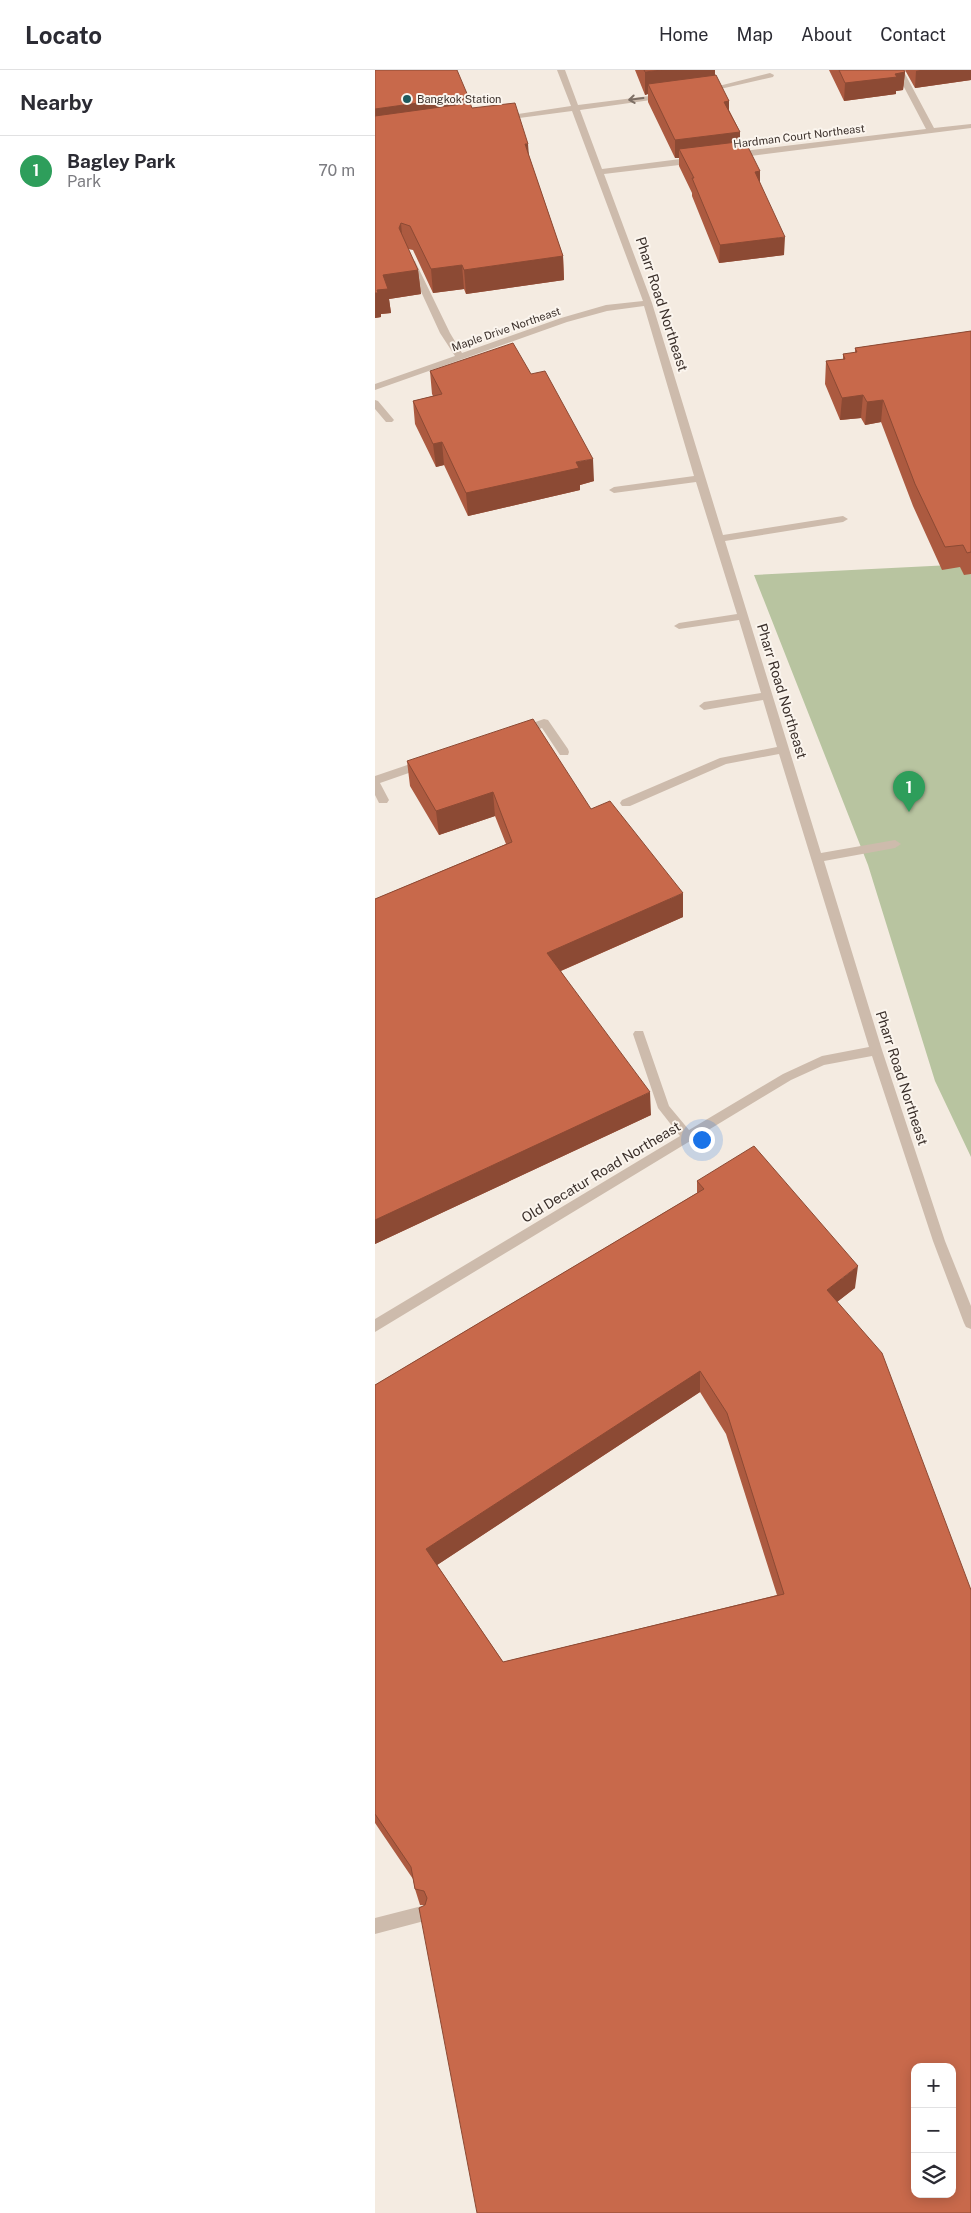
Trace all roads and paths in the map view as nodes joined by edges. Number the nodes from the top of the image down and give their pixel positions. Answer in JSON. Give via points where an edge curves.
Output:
{"nodes":[{"id":1,"x":561,"y":70,"type":"edge"},
{"id":2,"x":899,"y":70,"type":"edge"},
{"id":3,"x":770,"y":75,"type":"dead end"},
{"id":4,"x":701,"y":91,"type":"edge"},
{"id":5,"x":673,"y":94,"type":"edge"},
{"id":6,"x":575,"y":107,"type":"junction"},
{"id":7,"x":499,"y":119,"type":"edge"},
{"id":8,"x":971,"y":126,"type":"edge"},
{"id":9,"x":931,"y":131,"type":"junction"},
{"id":10,"x":729,"y":156,"type":"edge"},
{"id":11,"x":709,"y":158,"type":"edge"},
{"id":12,"x":600,"y":172,"type":"junction"},
{"id":13,"x":407,"y":251,"type":"edge"},
{"id":14,"x":648,"y":303,"type":"junction"},
{"id":15,"x":460,"y":357,"type":"junction"},
{"id":16,"x":375,"y":387,"type":"edge"},
{"id":17,"x":375,"y":403,"type":"edge"},
{"id":18,"x":389,"y":420,"type":"dead end"},
{"id":19,"x":700,"y":478,"type":"junction"},
{"id":20,"x":614,"y":490,"type":"dead end"},
{"id":21,"x":843,"y":519,"type":"dead end"},
{"id":22,"x":719,"y":539,"type":"junction"},
{"id":23,"x":743,"y":616,"type":"junction"},
{"id":24,"x":679,"y":626,"type":"dead end"},
{"id":25,"x":767,"y":696,"type":"junction"},
{"id":26,"x":704,"y":706,"type":"dead end"},
{"id":27,"x":515,"y":733,"type":"edge"},
{"id":28,"x":784,"y":749,"type":"junction"},
{"id":29,"x":564,"y":752,"type":"dead end"},
{"id":30,"x":431,"y":761,"type":"edge"},
{"id":31,"x":375,"y":782,"type":"edge"},
{"id":32,"x":383,"y":800,"type":"dead end"},
{"id":33,"x":626,"y":803,"type":"dead end"},
{"id":34,"x":895,"y":844,"type":"dead end"},
{"id":35,"x":819,"y":858,"type":"junction"},
{"id":36,"x":639,"y":1034,"type":"dead end"},
{"id":37,"x":876,"y":1050,"type":"junction"},
{"id":38,"x":688,"y":1137,"type":"junction"},
{"id":39,"x":971,"y":1323,"type":"edge"},
{"id":40,"x":375,"y":1326,"type":"edge"},
{"id":41,"x":422,"y":1914,"type":"edge"},
{"id":42,"x":375,"y":1926,"type":"edge"}],
"edges":[{"from":1,"to":6,"type":"street","name":"Pharr Road Northeast"},
{"from":2,"to":9,"type":"street"},
{"from":3,"to":4,"type":"street"},
{"from":5,"to":6,"type":"street","one_way":true},
{"from":6,"to":7,"type":"street"},
{"from":6,"to":12,"type":"street","name":"Pharr Road Northeast"},
{"from":8,"to":9,"type":"street","name":"Hardman Court Northeast"},
{"from":9,"to":10,"type":"street","name":"Hardman Court Northeast"},
{"from":11,"to":12,"type":"street"},
{"from":12,"to":14,"type":"street","name":"Pharr Road Northeast"},
{"from":13,"to":15,"type":"street"},
{"from":14,"to":15,"type":"street","name":"Maple Drive Northeast","via":[[606,308],[564,320]]},
{"from":14,"to":19,"type":"street","name":"Pharr Road Northeast"},
{"from":15,"to":16,"type":"street","name":"Maple Drive Northeast"},
{"from":17,"to":18,"type":"street"},
{"from":19,"to":20,"type":"street"},
{"from":19,"to":22,"type":"street","name":"Pharr Road Northeast"},
{"from":21,"to":22,"type":"street"},
{"from":22,"to":23,"type":"street","name":"Pharr Road Northeast"},
{"from":23,"to":24,"type":"street"},
{"from":23,"to":25,"type":"street","name":"Pharr Road Northeast"},
{"from":25,"to":26,"type":"street"},
{"from":25,"to":28,"type":"street","name":"Pharr Road Northeast"},
{"from":27,"to":29,"type":"street","via":[[544,723]]},
{"from":28,"to":33,"type":"street","via":[[724,761]]},
{"from":28,"to":35,"type":"street","name":"Pharr Road Northeast"},
{"from":30,"to":31,"type":"street"},
{"from":31,"to":32,"type":"street"},
{"from":34,"to":35,"type":"street"},
{"from":35,"to":37,"type":"street","name":"Pharr Road Northeast"},
{"from":36,"to":38,"type":"street","via":[[663,1108]]},
{"from":37,"to":38,"type":"street","name":"Old Decatur Road Northeast","via":[[822,1061],[787,1077]]},
{"from":37,"to":39,"type":"street","name":"Pharr Road Northeast","via":[[939,1241]]},
{"from":38,"to":40,"type":"street","name":"Old Decatur Road Northeast"},
{"from":41,"to":42,"type":"street"}]}
